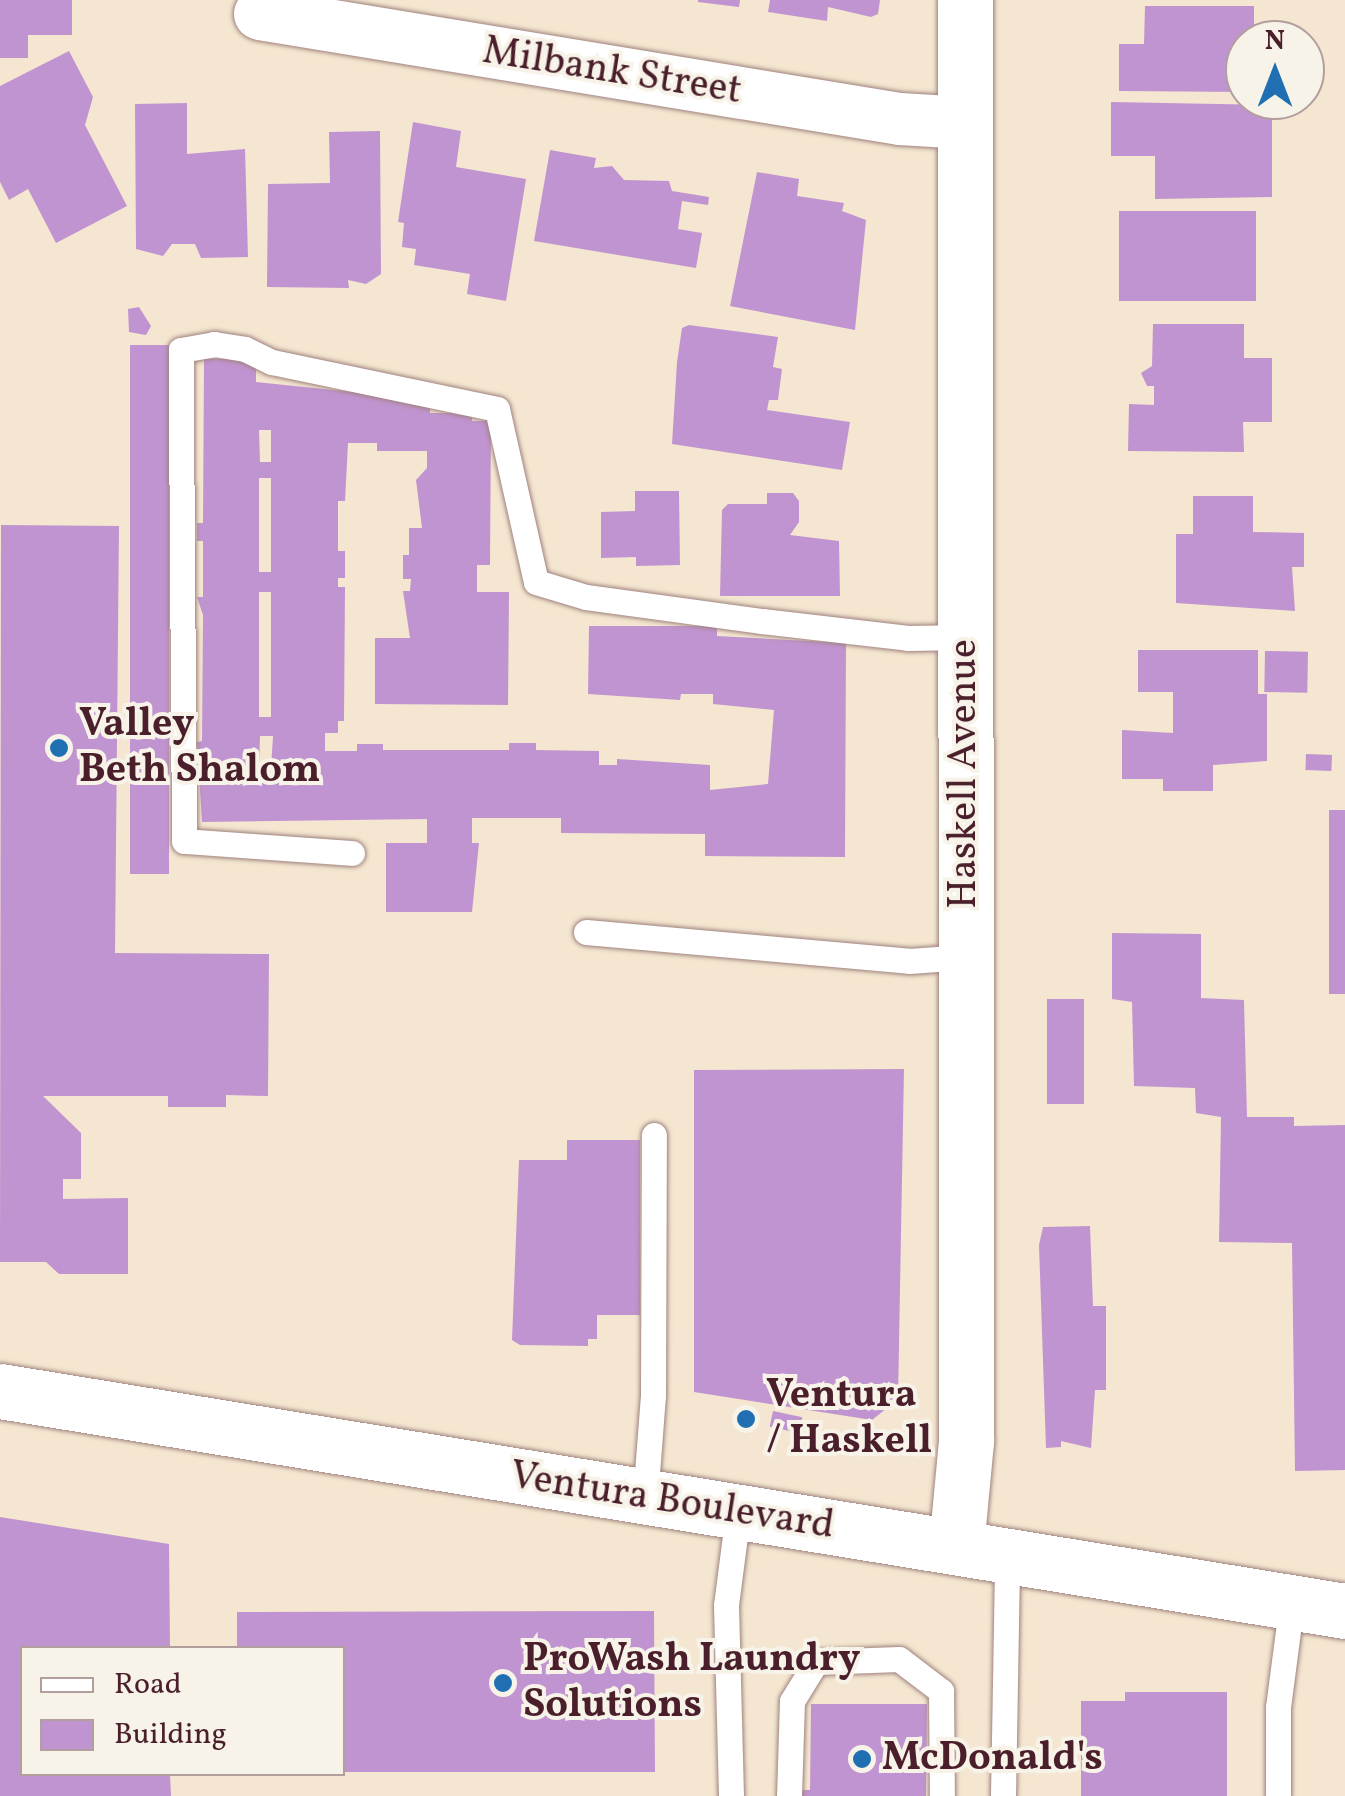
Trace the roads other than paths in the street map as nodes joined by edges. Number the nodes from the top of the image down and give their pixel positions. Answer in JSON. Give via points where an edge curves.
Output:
{"nodes":[{"id":1,"x":965,"y":0,"type":"edge"},
{"id":2,"x":260,"y":14,"type":"dead end"},
{"id":3,"x":966,"y":123,"type":"junction"},
{"id":4,"x":966,"y":637,"type":"junction"},
{"id":5,"x":352,"y":853,"type":"dead end"},
{"id":6,"x":586,"y":932,"type":"dead end"},
{"id":7,"x":965,"y":957,"type":"junction"},
{"id":8,"x":654,"y":1135,"type":"dead end"},
{"id":9,"x":0,"y":1391,"type":"edge"},
{"id":10,"x":646,"y":1498,"type":"junction"},
{"id":11,"x":738,"y":1513,"type":"junction"},
{"id":12,"x":981,"y":1551,"type":"junction"},
{"id":13,"x":1292,"y":1601,"type":"junction"},
{"id":14,"x":1345,"y":1611,"type":"edge"},
{"id":15,"x":731,"y":1796,"type":"edge"},
{"id":16,"x":789,"y":1796,"type":"edge"},
{"id":17,"x":942,"y":1796,"type":"edge"},
{"id":18,"x":1003,"y":1796,"type":"edge"},
{"id":19,"x":1278,"y":1796,"type":"edge"}],
"edges":[{"from":1,"to":3,"type":"street","name":"Haskell Avenue"},
{"from":2,"to":3,"type":"street","name":"Milbank Street","via":[[881,116]]},
{"from":3,"to":4,"type":"street","name":"Haskell Avenue"},
{"from":4,"to":5,"type":"lane","via":[[908,638],[762,621],[586,597],[536,582],[497,409],[272,362],[245,349],[214,344],[181,350],[184,841]]},
{"from":4,"to":7,"type":"street","name":"Haskell Avenue"},
{"from":6,"to":7,"type":"lane","via":[[909,961]]},
{"from":7,"to":12,"type":"street","name":"Haskell Avenue","via":[[966,1442]]},
{"from":8,"to":10,"type":"lane"},
{"from":9,"to":10,"type":"street","name":"Ventura Boulevard"},
{"from":10,"to":11,"type":"street","name":"Ventura Boulevard"},
{"from":11,"to":12,"type":"street","name":"Ventura Boulevard"},
{"from":11,"to":15,"type":"lane","via":[[726,1605]]},
{"from":12,"to":13,"type":"street","name":"Ventura Boulevard"},
{"from":12,"to":18,"type":"lane"},
{"from":13,"to":14,"type":"street","name":"Ventura Boulevard"},
{"from":13,"to":19,"type":"lane","via":[[1278,1707]]},
{"from":16,"to":17,"type":"lane","via":[[792,1701],[816,1662],[899,1659],[941,1691]]}]}
